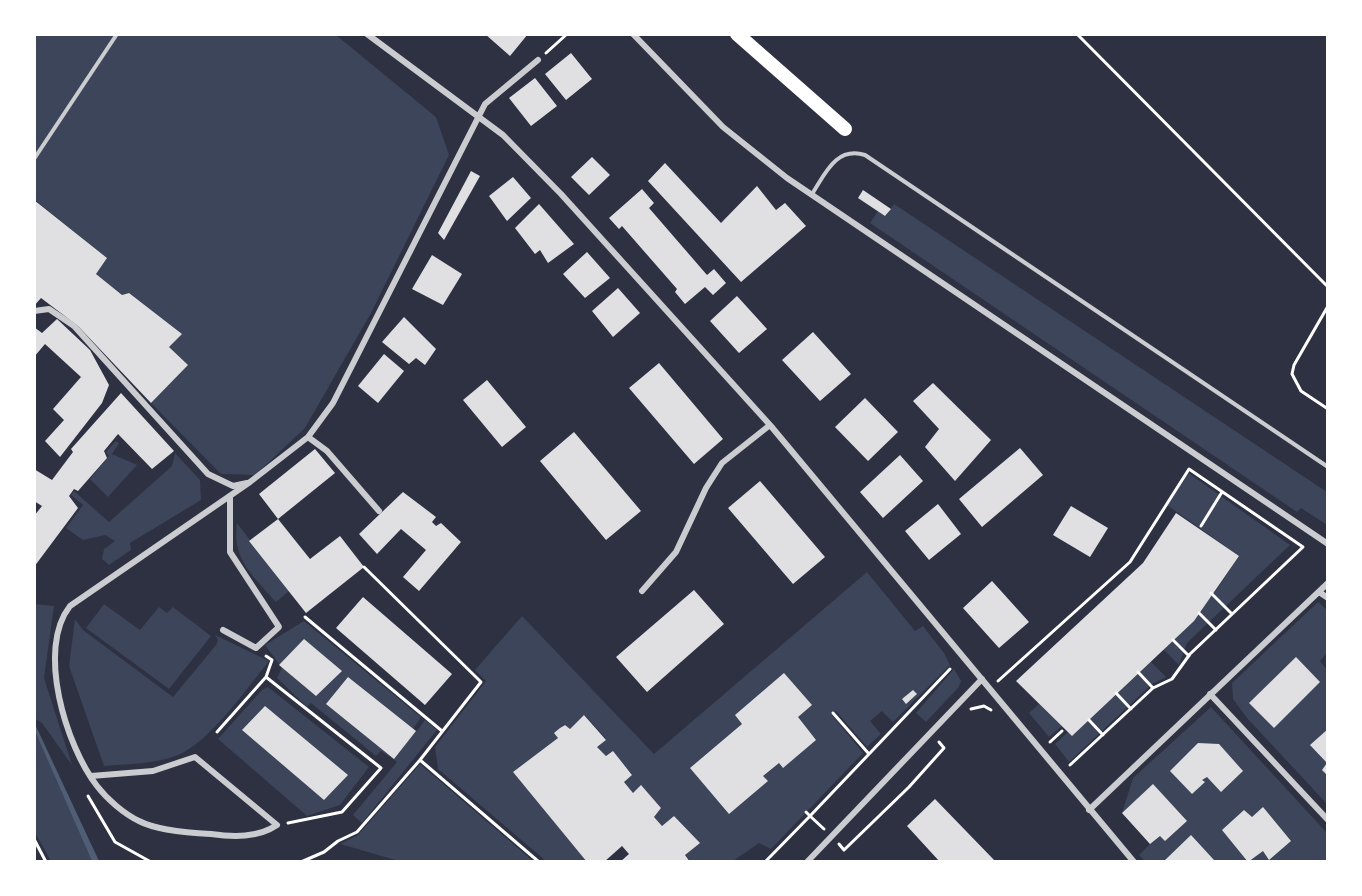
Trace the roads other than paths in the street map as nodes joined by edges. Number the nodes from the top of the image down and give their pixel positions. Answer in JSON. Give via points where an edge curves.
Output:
{"nodes":[{"id":1,"x":117,"y":34,"type":"edge"},
{"id":2,"x":367,"y":34,"type":"edge"},
{"id":3,"x":633,"y":34,"type":"edge"},
{"id":4,"x":737,"y":34,"type":"edge"},
{"id":5,"x":538,"y":60,"type":"road end"},
{"id":6,"x":479,"y":116,"type":"junction"},
{"id":7,"x":844,"y":129,"type":"dead end"},
{"id":8,"x":34,"y":159,"type":"edge"},
{"id":9,"x":812,"y":194,"type":"junction"},
{"id":10,"x":34,"y":311,"type":"edge"},
{"id":11,"x":770,"y":425,"type":"junction"},
{"id":12,"x":308,"y":437,"type":"junction"},
{"id":13,"x":1328,"y":467,"type":"edge"},
{"id":14,"x":250,"y":482,"type":"junction"},
{"id":15,"x":230,"y":496,"type":"junction"},
{"id":16,"x":378,"y":511,"type":"dead end"},
{"id":17,"x":1328,"y":544,"type":"edge"},
{"id":18,"x":1328,"y":583,"type":"edge"},
{"id":19,"x":642,"y":591,"type":"dead end"},
{"id":20,"x":1319,"y":592,"type":"junction"},
{"id":21,"x":1328,"y":598,"type":"edge"},
{"id":22,"x":224,"y":630,"type":"dead end"},
{"id":23,"x":982,"y":679,"type":"junction"},
{"id":24,"x":1210,"y":694,"type":"junction"},
{"id":25,"x":91,"y":776,"type":"junction"},
{"id":26,"x":1089,"y":810,"type":"junction"},
{"id":27,"x":1328,"y":820,"type":"edge"},
{"id":28,"x":807,"y":861,"type":"edge"},
{"id":29,"x":1134,"y":861,"type":"edge"}],
"edges":[{"from":1,"to":8,"type":"lane"},
{"from":2,"to":6,"type":"street"},
{"from":3,"to":9,"type":"street","via":[[745,147]]},
{"from":4,"to":7,"type":"highway"},
{"from":5,"to":6,"type":"street","via":[[485,104]]},
{"from":6,"to":11,"type":"street","via":[[554,188]]},
{"from":6,"to":12,"type":"street","via":[[333,403]]},
{"from":9,"to":13,"type":"lane","via":[[838,157],[865,155]]},
{"from":9,"to":17,"type":"street"},
{"from":10,"to":14,"type":"street","via":[[49,309],[74,326],[208,474],[233,486]]},
{"from":11,"to":19,"type":"street","via":[[722,463],[676,552]]},
{"from":11,"to":23,"type":"street"},
{"from":12,"to":14,"type":"street"},
{"from":12,"to":16,"type":"street","via":[[327,451]]},
{"from":14,"to":15,"type":"street"},
{"from":15,"to":22,"type":"street","via":[[230,552],[279,627],[256,648]]},
{"from":15,"to":25,"type":"street","via":[[110,576],[62,616],[54,660],[66,719]]},
{"from":18,"to":20,"type":"street"},
{"from":20,"to":21,"type":"street"},
{"from":20,"to":24,"type":"street"},
{"from":23,"to":26,"type":"street"},
{"from":23,"to":28,"type":"street"},
{"from":24,"to":26,"type":"street"},
{"from":24,"to":27,"type":"street"},
{"from":25,"to":25,"type":"street","via":[[109,799],[140,822],[236,837],[268,831],[277,825],[195,757],[153,771]]},
{"from":26,"to":29,"type":"street"}]}
